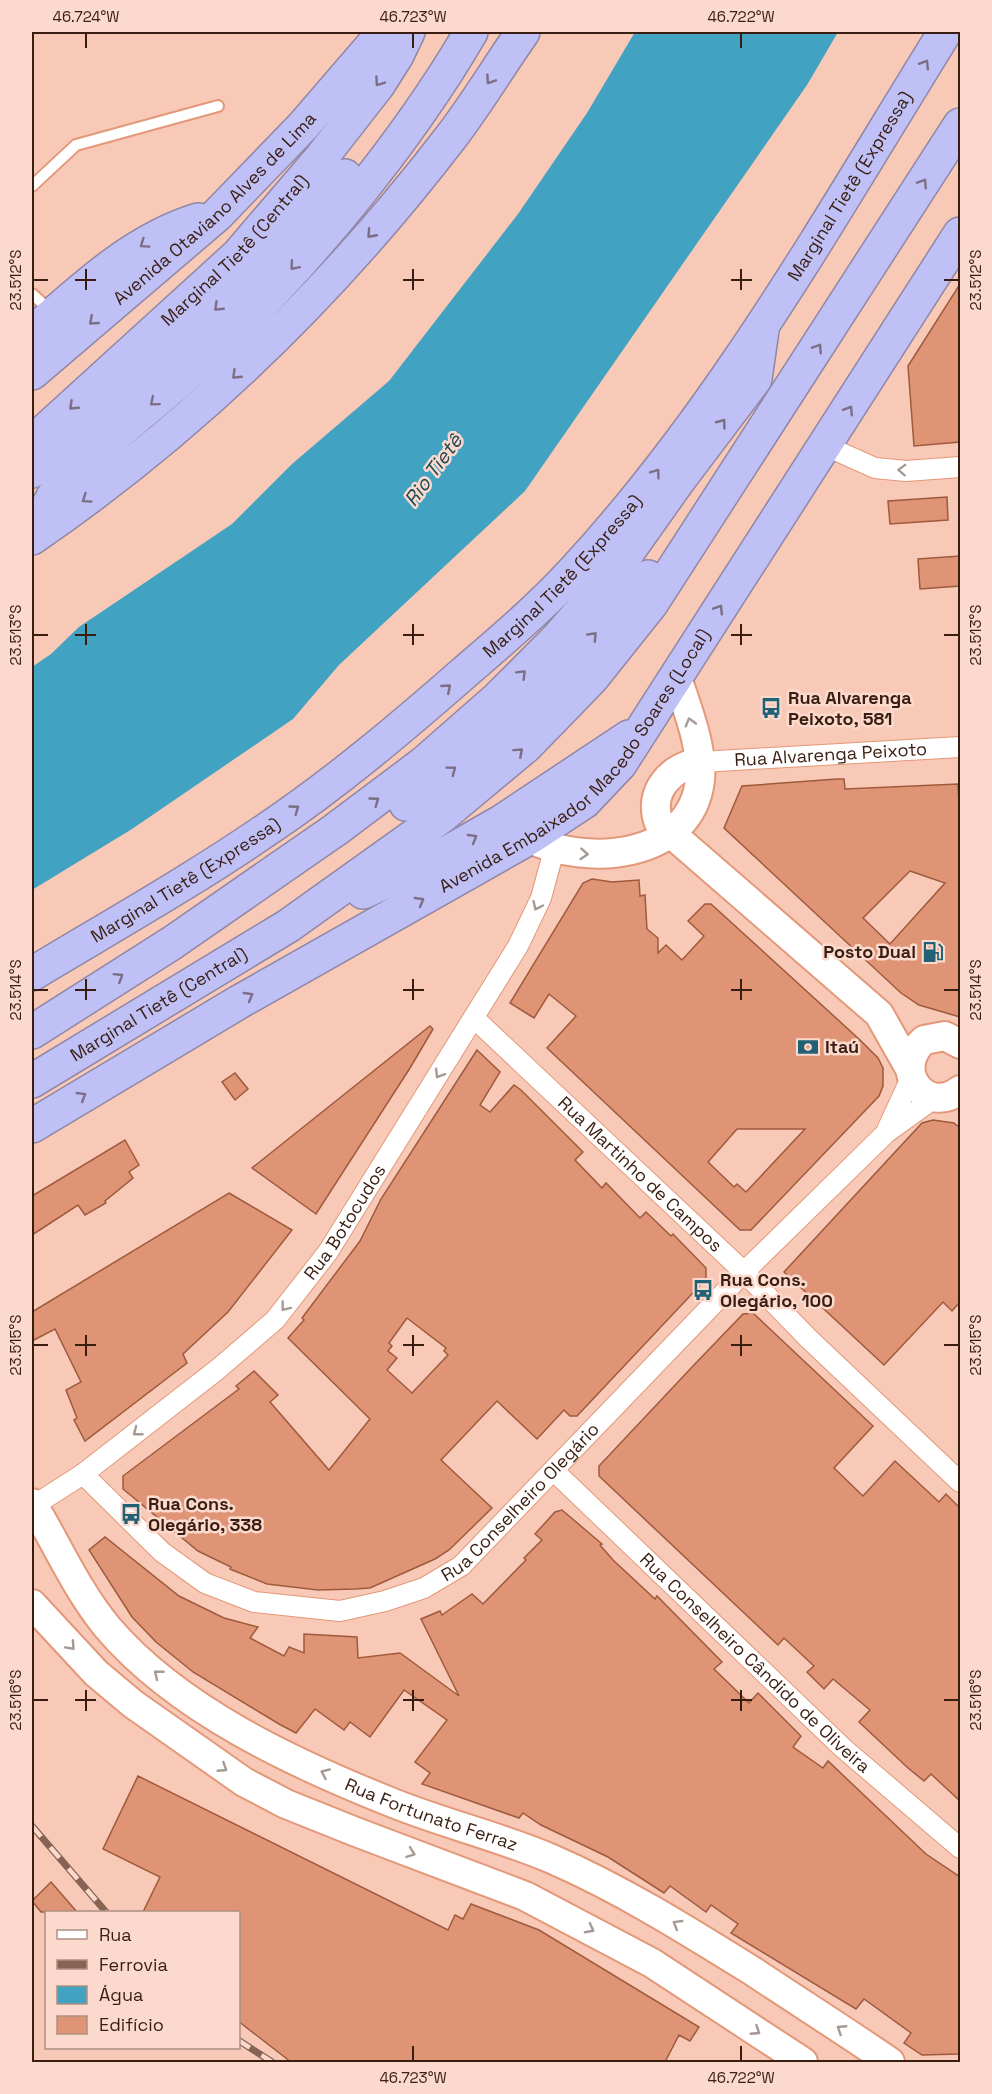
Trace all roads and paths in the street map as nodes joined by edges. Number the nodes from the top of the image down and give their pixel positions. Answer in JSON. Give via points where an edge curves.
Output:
{"nodes":[{"id":1,"x":384,"y":32,"type":"edge"},
{"id":2,"x":408,"y":32,"type":"edge"},
{"id":3,"x":471,"y":32,"type":"edge"},
{"id":4,"x":523,"y":32,"type":"edge"},
{"id":5,"x":945,"y":32,"type":"edge"},
{"id":6,"x":448,"y":72,"type":"junction"},
{"id":7,"x":218,"y":106,"type":"dead end"},
{"id":8,"x":960,"y":125,"type":"edge"},
{"id":9,"x":32,"y":186,"type":"edge"},
{"id":10,"x":217,"y":214,"type":"junction"},
{"id":11,"x":960,"y":234,"type":"edge"},
{"id":12,"x":39,"y":314,"type":"edge"},
{"id":13,"x":762,"y":328,"type":"junction"},
{"id":14,"x":32,"y":373,"type":"edge"},
{"id":15,"x":32,"y":443,"type":"edge"},
{"id":16,"x":826,"y":446,"type":"junction"},
{"id":17,"x":960,"y":467,"type":"edge"},
{"id":18,"x":32,"y":471,"type":"edge"},
{"id":19,"x":706,"y":521,"type":"junction"},
{"id":20,"x":34,"y":536,"type":"edge"},
{"id":21,"x":676,"y":674,"type":"junction"},
{"id":22,"x":642,"y":729,"type":"junction"},
{"id":23,"x":960,"y":747,"type":"edge"},
{"id":24,"x":701,"y":762,"type":"junction"},
{"id":25,"x":670,"y":833,"type":"junction"},
{"id":26,"x":541,"y":844,"type":"junction"},
{"id":27,"x":288,"y":926,"type":"junction"},
{"id":28,"x":172,"y":943,"type":"junction"},
{"id":29,"x":32,"y":974,"type":"edge"},
{"id":30,"x":879,"y":1014,"type":"junction"},
{"id":31,"x":474,"y":1018,"type":"junction"},
{"id":32,"x":33,"y":1031,"type":"edge"},
{"id":33,"x":956,"y":1041,"type":"edge"},
{"id":34,"x":910,"y":1072,"type":"junction"},
{"id":35,"x":32,"y":1081,"type":"edge"},
{"id":36,"x":951,"y":1098,"type":"edge"},
{"id":37,"x":32,"y":1126,"type":"edge"},
{"id":38,"x":886,"y":1133,"type":"junction"},
{"id":39,"x":744,"y":1272,"type":"junction"},
{"id":40,"x":554,"y":1471,"type":"junction"},
{"id":41,"x":83,"y":1474,"type":"junction"},
{"id":42,"x":960,"y":1482,"type":"edge"},
{"id":43,"x":32,"y":1505,"type":"edge"},
{"id":44,"x":32,"y":1604,"type":"edge"},
{"id":45,"x":960,"y":1848,"type":"edge"},
{"id":46,"x":640,"y":1903,"type":"junction"},
{"id":47,"x":619,"y":1944,"type":"junction"},
{"id":48,"x":803,"y":2062,"type":"edge"},
{"id":49,"x":890,"y":2062,"type":"edge"}],
"edges":[{"from":1,"to":10,"type":"highway","name":"Avenida Otaviano Alves de Lima","via":[[303,126]]},
{"from":2,"to":15,"type":"highway","name":"Marginal Tietê (Central)","one_way":true,"via":[[378,85],[238,255]]},
{"from":3,"to":6,"type":"highway"},
{"from":4,"to":20,"type":"highway","one_way":true,"via":[[445,144],[304,309],[222,389],[110,483]]},
{"from":13,"to":5,"type":"highway","name":"Marginal Tietê (Expressa)","one_way":true},
{"from":6,"to":18,"type":"highway","one_way":true,"via":[[420,85],[336,186],[192,332]]},
{"from":6,"to":20,"type":"highway","one_way":true,"via":[[361,190],[270,294],[216,349],[74,474],[55,494]]},
{"from":7,"to":9,"type":"lane","via":[[76,145]]},
{"from":19,"to":8,"type":"highway","one_way":true},
{"from":10,"to":12,"type":"highway","one_way":true,"via":[[154,237],[76,293]]},
{"from":10,"to":14,"type":"highway","name":"Avenida Otaviano Alves de Lima","one_way":true},
{"from":16,"to":11,"type":"highway","name":"Avenida Embaixador Macedo Soares (Local)","one_way":true},
{"from":28,"to":13,"type":"highway","one_way":true,"via":[[398,783],[497,699],[556,640],[605,584],[755,379]]},
{"from":29,"to":13,"type":"highway","name":"Marginal Tietê (Expressa)","one_way":true,"via":[[266,830],[404,726],[521,623],[572,573],[648,484]]},
{"from":17,"to":16,"type":"street","one_way":true,"via":[[906,471],[875,468]]},
{"from":21,"to":16,"type":"highway","name":"Avenida Embaixador Macedo Soares (Local)","one_way":true},
{"from":27,"to":19,"type":"highway","one_way":true,"via":[[442,816],[526,746],[618,646]]},
{"from":28,"to":19,"type":"highway","one_way":true,"via":[[225,929],[374,828],[466,759],[520,711]]},
{"from":21,"to":22,"type":"highway","name":"Avenida Embaixador Macedo Soares (Local)"},
{"from":24,"to":21,"type":"street","one_way":true},
{"from":22,"to":26,"type":"highway","name":"Avenida Embaixador Macedo Soares (Local)","via":[[621,764]]},
{"from":27,"to":22,"type":"highway","one_way":true,"via":[[454,849]]},
{"from":23,"to":24,"type":"street","name":"Rua Alvarenga Peixoto"},
{"from":24,"to":25,"type":"street","via":[[684,764],[665,777],[655,813]]},
{"from":26,"to":25,"type":"street","one_way":true,"via":[[585,855],[616,854],[639,849]]},
{"from":25,"to":30,"type":"street"},
{"from":26,"to":31,"type":"street","name":"Rua Botocudos","one_way":true,"via":[[541,898],[518,946]]},
{"from":37,"to":26,"type":"highway","name":"Avenida Embaixador Macedo Soares (Local)","one_way":true,"via":[[258,991]]},
{"from":27,"to":35,"type":"highway","name":"Marginal Tietê (Central)"},
{"from":32,"to":28,"type":"highway","one_way":true},
{"from":30,"to":33,"type":"street"},
{"from":30,"to":34,"type":"street"},
{"from":31,"to":39,"type":"street","name":"Rua Martinho de Campos"},
{"from":31,"to":41,"type":"street","name":"Rua Botocudos","one_way":true,"via":[[328,1252],[275,1320]]},
{"from":33,"to":34,"type":"street","via":[[924,1040],[911,1057]]},
{"from":34,"to":36,"type":"street","via":[[921,1091]]},
{"from":34,"to":38,"type":"street","name":"Rua Conselheiro Olegário"},
{"from":36,"to":38,"type":"street","name":"Rua Conselheiro Olegário"},
{"from":38,"to":39,"type":"street","name":"Rua Conselheiro Olegário"},
{"from":39,"to":40,"type":"street","name":"Rua Conselheiro Olegário"},
{"from":39,"to":42,"type":"street","name":"Rua Martinho de Campos"},
{"from":40,"to":41,"type":"street","name":"Rua Conselheiro Olegário","via":[[461,1566],[424,1588],[340,1611],[254,1602],[205,1583],[162,1552]]},
{"from":40,"to":45,"type":"street","name":"Rua Conselheiro Cândido de Oliveira","via":[[843,1748]]},
{"from":41,"to":43,"type":"street","name":"Rua Botocudos"},
{"from":46,"to":43,"type":"street","name":"Rua Fortunato Ferraz","one_way":true,"via":[[549,1858],[393,1803],[306,1765],[186,1697],[109,1628],[79,1587]]},
{"from":44,"to":47,"type":"street","one_way":true,"via":[[96,1673],[133,1704],[244,1782],[286,1804],[525,1896]]},
{"from":46,"to":47,"type":"street"},
{"from":49,"to":46,"type":"street","name":"Rua Fortunato Ferraz","one_way":true},
{"from":47,"to":48,"type":"street","one_way":true}]}
